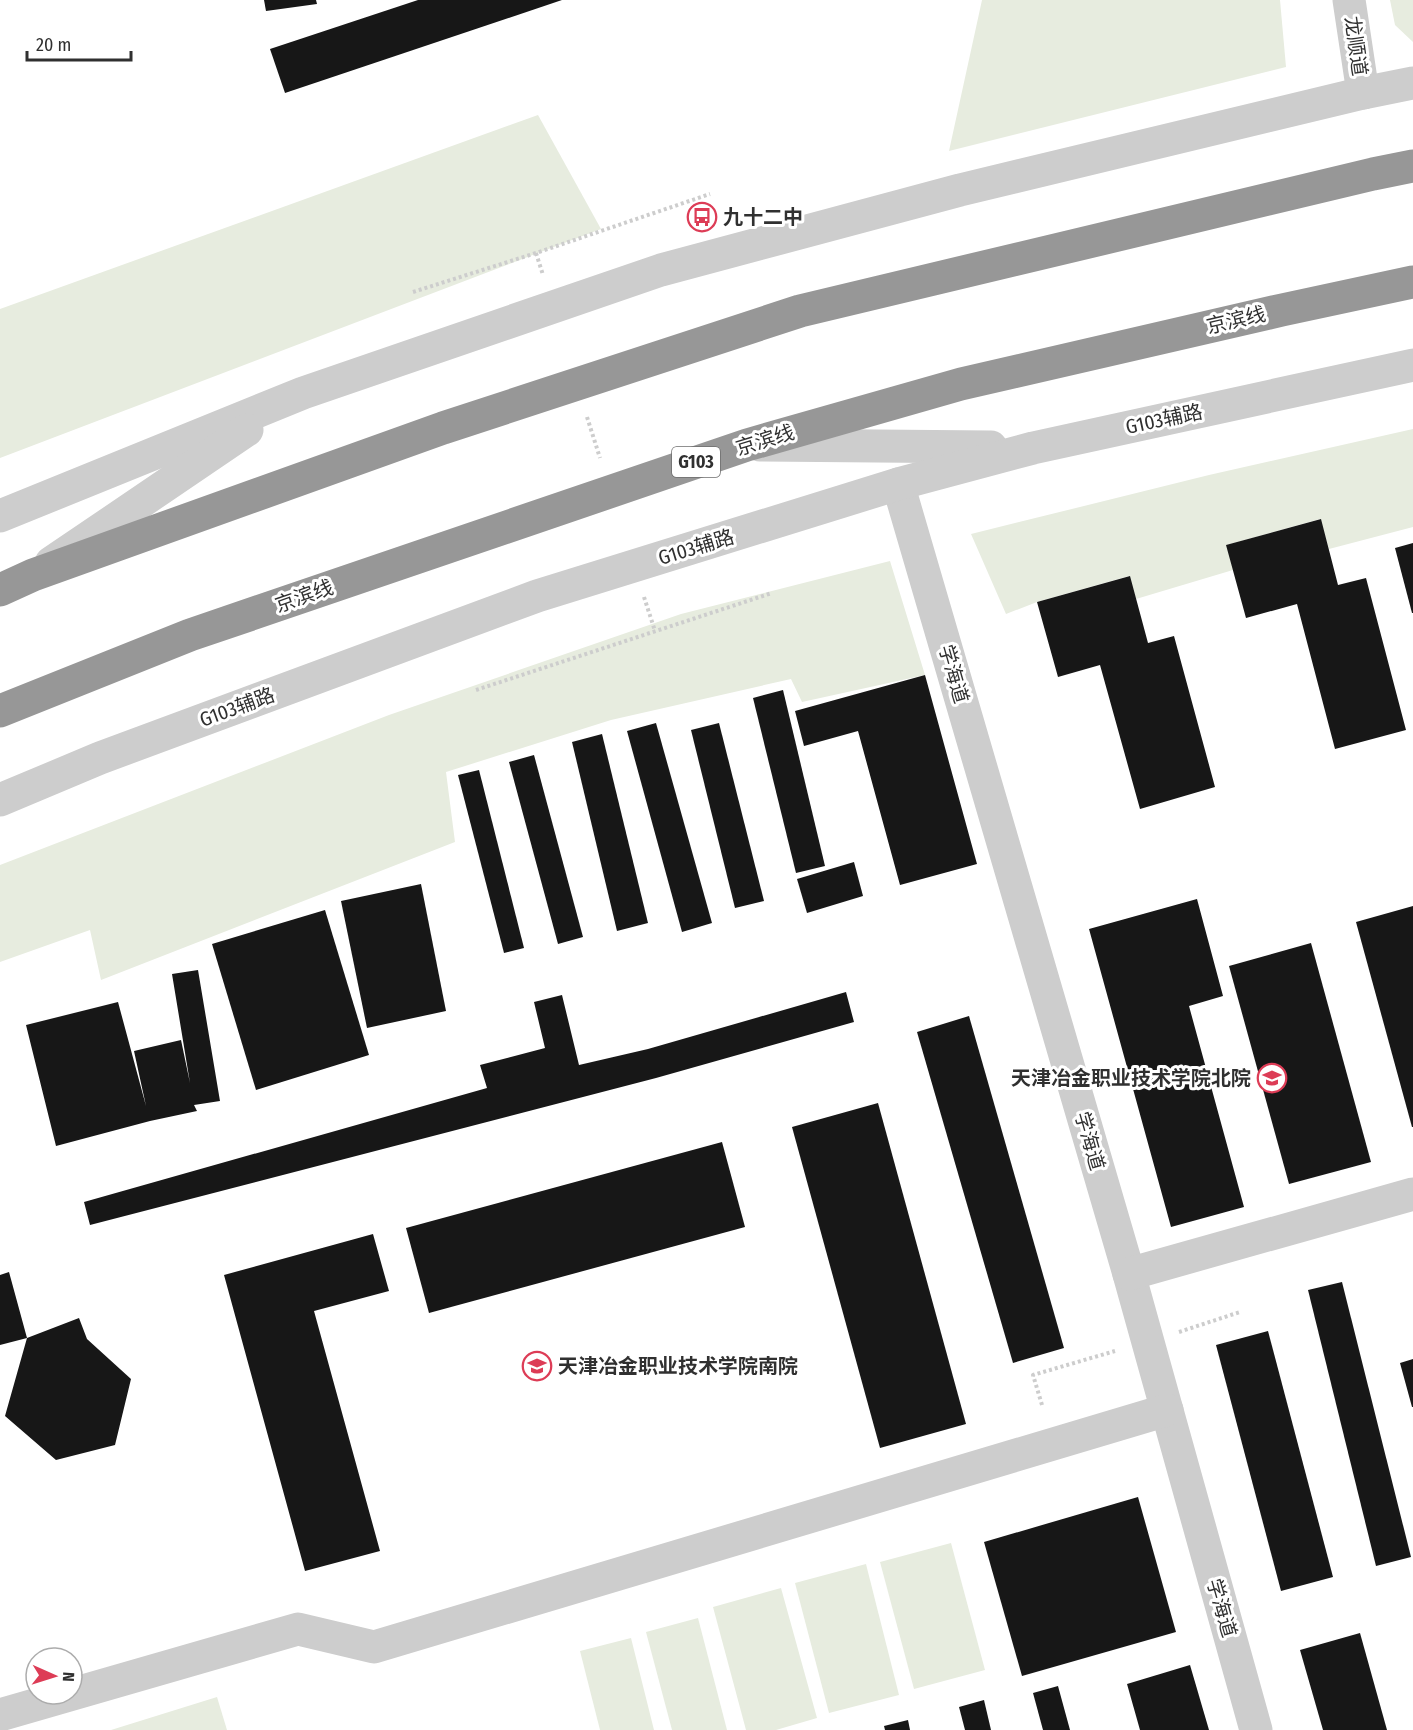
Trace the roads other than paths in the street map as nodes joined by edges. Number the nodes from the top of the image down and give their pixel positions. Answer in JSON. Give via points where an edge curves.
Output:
{"nodes":[{"id":1,"x":1349,"y":0,"type":"edge"},
{"id":2,"x":1413,"y":82,"type":"edge"},
{"id":3,"x":1363,"y":93,"type":"junction"},
{"id":4,"x":1413,"y":166,"type":"edge"},
{"id":5,"x":1413,"y":282,"type":"edge"},
{"id":6,"x":1413,"y":365,"type":"edge"},
{"id":7,"x":303,"y":393,"type":"junction"},
{"id":8,"x":747,"y":445,"type":"junction"},
{"id":9,"x":1034,"y":448,"type":"junction"},
{"id":10,"x":898,"y":484,"type":"junction"},
{"id":11,"x":0,"y":516,"type":"edge"},
{"id":12,"x":33,"y":575,"type":"junction"},
{"id":13,"x":0,"y":590,"type":"edge"},
{"id":14,"x":0,"y":711,"type":"edge"},
{"id":15,"x":0,"y":800,"type":"edge"},
{"id":16,"x":1413,"y":1194,"type":"edge"},
{"id":17,"x":1129,"y":1274,"type":"junction"},
{"id":18,"x":1167,"y":1410,"type":"junction"},
{"id":19,"x":0,"y":1715,"type":"edge"},
{"id":20,"x":1256,"y":1730,"type":"edge"}],
"edges":[{"from":1,"to":3,"type":"street","name":"龙顺道"},
{"from":2,"to":3,"type":"street"},
{"from":3,"to":7,"type":"street","via":[[960,190],[661,270]]},
{"from":4,"to":12,"type":"highway","via":[[800,311],[443,428]]},
{"from":5,"to":8,"type":"highway","name":"京滨线","number":"G103","via":[[962,384]]},
{"from":6,"to":9,"type":"street","name":"G103辅路"},
{"from":7,"to":11,"type":"street"},
{"from":7,"to":12,"type":"street"},
{"from":8,"to":9,"type":"street"},
{"from":8,"to":14,"type":"highway","name":"京滨线","number":"G103","via":[[190,635]]},
{"from":9,"to":10,"type":"street","name":"G103辅路"},
{"from":10,"to":15,"type":"street","name":"G103辅路","via":[[537,596]]},
{"from":10,"to":17,"type":"street","name":"学海道"},
{"from":12,"to":13,"type":"highway"},
{"from":16,"to":17,"type":"street"},
{"from":17,"to":18,"type":"street","name":"学海道"},
{"from":18,"to":19,"type":"street","via":[[374,1647],[298,1629]]},
{"from":18,"to":20,"type":"street","name":"学海道"}]}
